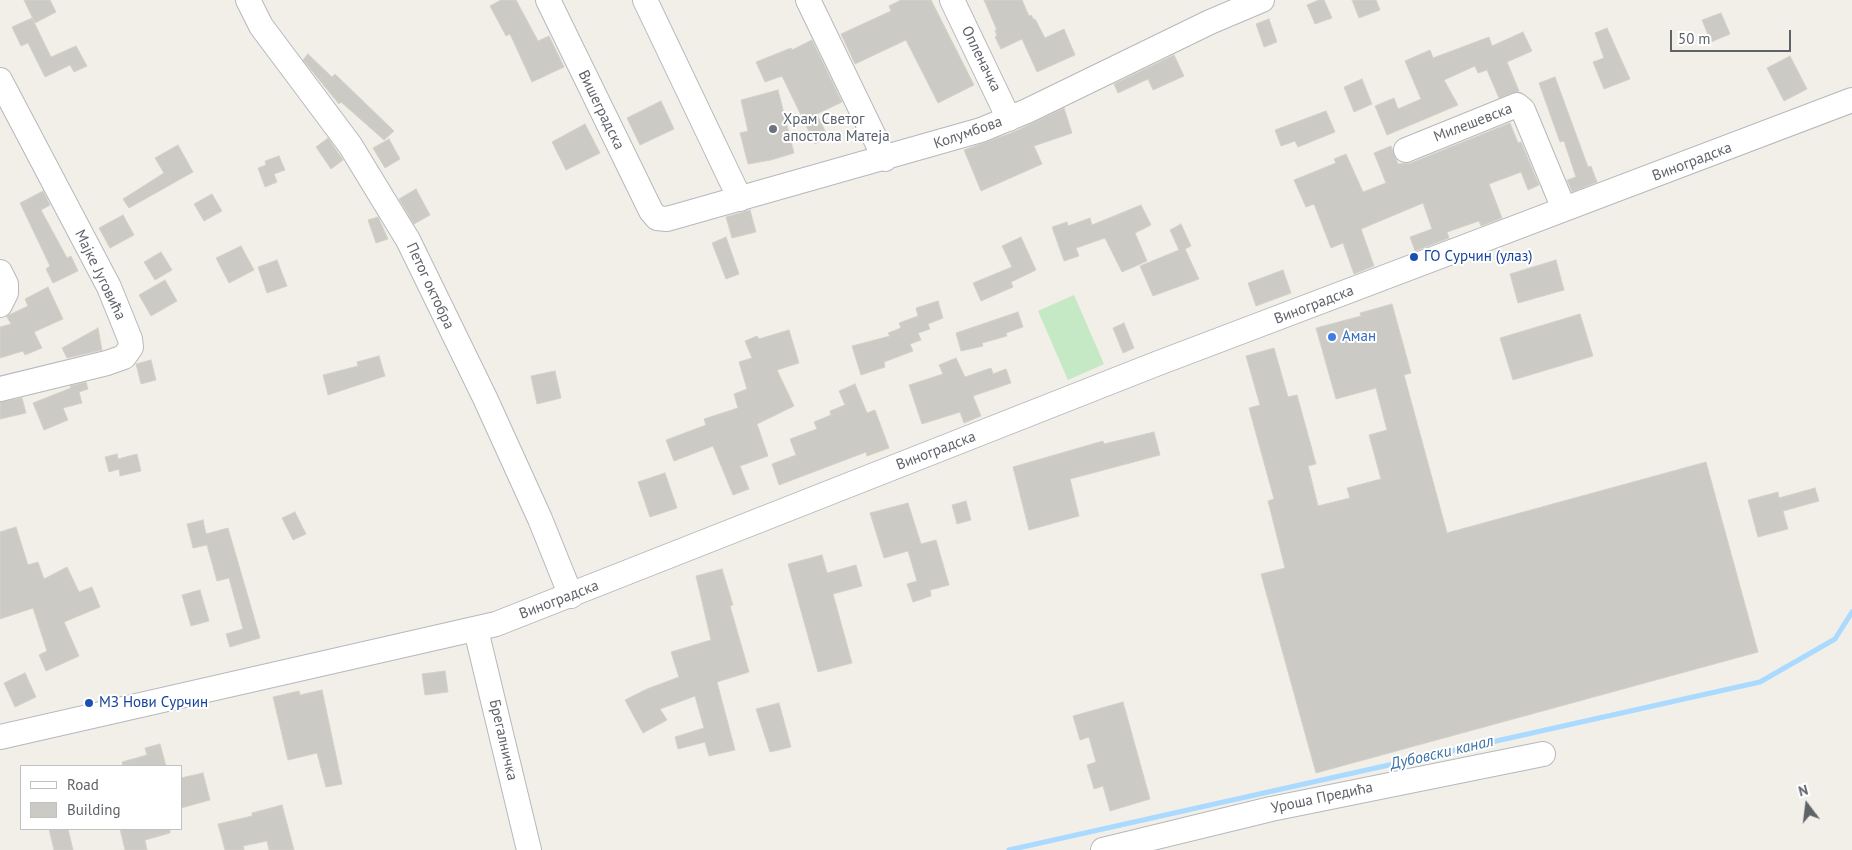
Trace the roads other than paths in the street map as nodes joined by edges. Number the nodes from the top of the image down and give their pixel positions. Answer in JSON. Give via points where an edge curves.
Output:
{"nodes":[{"id":1,"x":248,"y":0,"type":"edge"},
{"id":2,"x":548,"y":0,"type":"edge"},
{"id":3,"x":646,"y":0,"type":"edge"},
{"id":4,"x":808,"y":0,"type":"edge"},
{"id":5,"x":952,"y":0,"type":"edge"},
{"id":6,"x":1262,"y":0,"type":"edge"},
{"id":7,"x":0,"y":80,"type":"edge"},
{"id":8,"x":1852,"y":100,"type":"edge"},
{"id":9,"x":1009,"y":119,"type":"junction"},
{"id":10,"x":1406,"y":150,"type":"dead end"},
{"id":11,"x":885,"y":159,"type":"junction"},
{"id":12,"x":740,"y":198,"type":"junction"},
{"id":13,"x":1564,"y":210,"type":"junction"},
{"id":14,"x":657,"y":218,"type":"joint"},
{"id":15,"x":0,"y":272,"type":"edge"},
{"id":16,"x":0,"y":306,"type":"edge"},
{"id":17,"x":0,"y":389,"type":"edge"},
{"id":18,"x":571,"y":596,"type":"junction"},
{"id":19,"x":476,"y":630,"type":"junction"},
{"id":20,"x":0,"y":737,"type":"edge"},
{"id":21,"x":1543,"y":754,"type":"dead end"},
{"id":22,"x":529,"y":850,"type":"edge"},
{"id":23,"x":1103,"y":850,"type":"edge"}],
"edges":[{"from":1,"to":18,"type":"street","name":"Петог октобра","via":[[262,26],[350,144],[408,240],[526,489]]},
{"from":2,"to":14,"type":"street","name":"Вишеградска"},
{"from":3,"to":12,"type":"street"},
{"from":4,"to":11,"type":"street"},
{"from":5,"to":9,"type":"street","name":"Опленачка"},
{"from":6,"to":9,"type":"street","name":"Колумбова"},
{"from":7,"to":17,"type":"street","name":"Мајке Југовића","via":[[109,287],[131,347],[124,356],[107,363]]},
{"from":8,"to":13,"type":"street","name":"Виноградска"},
{"from":9,"to":11,"type":"street","name":"Колумбова"},
{"from":10,"to":13,"type":"street","name":"Милешевска","via":[[1517,105],[1524,110]]},
{"from":11,"to":12,"type":"street","name":"Колумбова"},
{"from":12,"to":14,"type":"street","name":"Колумбова","via":[[673,218]]},
{"from":13,"to":18,"type":"street","name":"Виноградска","via":[[1163,362]]},
{"from":15,"to":16,"type":"street","via":[[6,284],[6,294]]},
{"from":18,"to":19,"type":"street","name":"Виноградска"},
{"from":19,"to":20,"type":"street","name":"Виноградска"},
{"from":19,"to":22,"type":"street","name":"Брегалничка"},
{"from":21,"to":23,"type":"street","name":"Уроша Предића","via":[[1385,784]]}]}
